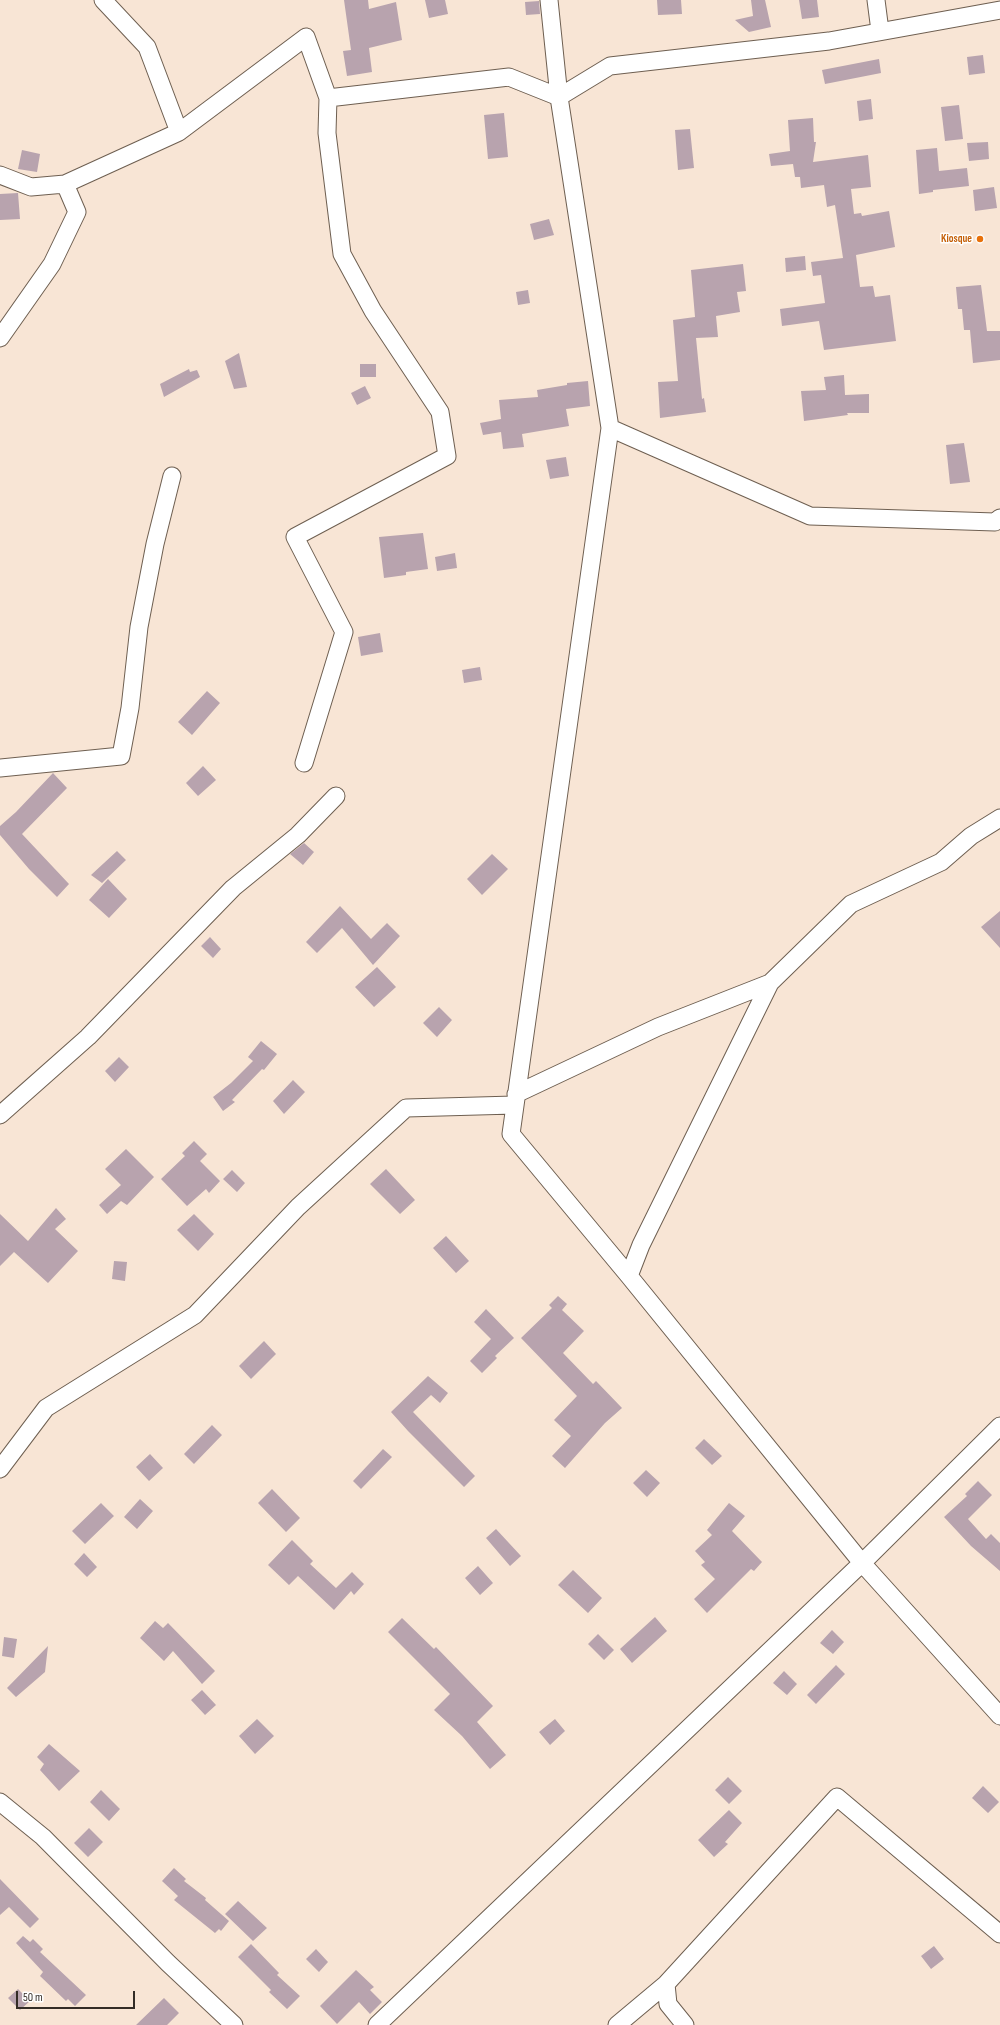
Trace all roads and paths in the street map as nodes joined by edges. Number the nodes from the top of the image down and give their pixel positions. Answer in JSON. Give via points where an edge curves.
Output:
{"nodes":[{"id":1,"x":103,"y":0,"type":"edge"},
{"id":2,"x":549,"y":0,"type":"edge"},
{"id":3,"x":876,"y":0,"type":"edge"},
{"id":4,"x":1000,"y":10,"type":"edge"},
{"id":5,"x":880,"y":30,"type":"junction"},
{"id":6,"x":559,"y":97,"type":"junction"},
{"id":7,"x":328,"y":98,"type":"junction"},
{"id":8,"x":179,"y":132,"type":"junction"},
{"id":9,"x":0,"y":175,"type":"edge"},
{"id":10,"x":65,"y":184,"type":"junction"},
{"id":11,"x":0,"y":338,"type":"edge"},
{"id":12,"x":610,"y":428,"type":"junction"},
{"id":13,"x":172,"y":476,"type":"dead end"},
{"id":14,"x":1000,"y":518,"type":"edge"},
{"id":15,"x":304,"y":763,"type":"dead end"},
{"id":16,"x":0,"y":768,"type":"edge"},
{"id":17,"x":336,"y":796,"type":"dead end"},
{"id":18,"x":1000,"y":818,"type":"edge"},
{"id":19,"x":770,"y":983,"type":"junction"},
{"id":20,"x":515,"y":1100,"type":"junction"},
{"id":21,"x":0,"y":1115,"type":"edge"},
{"id":22,"x":629,"y":1276,"type":"junction"},
{"id":23,"x":1000,"y":1426,"type":"edge"},
{"id":24,"x":0,"y":1469,"type":"edge"},
{"id":25,"x":862,"y":1563,"type":"junction"},
{"id":26,"x":1000,"y":1716,"type":"edge"},
{"id":27,"x":0,"y":1802,"type":"edge"},
{"id":28,"x":999,"y":1931,"type":"edge"},
{"id":29,"x":666,"y":1984,"type":"junction"},
{"id":30,"x":234,"y":2025,"type":"edge"},
{"id":31,"x":377,"y":2025,"type":"edge"},
{"id":32,"x":616,"y":2025,"type":"edge"},
{"id":33,"x":685,"y":2025,"type":"edge"}],
"edges":[{"from":1,"to":8,"type":"street","via":[[147,47]]},
{"from":2,"to":6,"type":"street"},
{"from":3,"to":5,"type":"street"},
{"from":4,"to":5,"type":"street"},
{"from":5,"to":6,"type":"street","via":[[829,41],[610,66]]},
{"from":6,"to":7,"type":"street","via":[[509,77]]},
{"from":6,"to":12,"type":"street"},
{"from":7,"to":8,"type":"street","via":[[306,37]]},
{"from":7,"to":15,"type":"street","via":[[327,133],[342,254],[373,311],[440,412],[447,456],[295,537],[344,632]]},
{"from":8,"to":10,"type":"street"},
{"from":9,"to":10,"type":"street","via":[[31,187]]},
{"from":10,"to":11,"type":"street","via":[[77,212],[52,264]]},
{"from":12,"to":14,"type":"street","via":[[810,516],[995,522]]},
{"from":12,"to":20,"type":"street"},
{"from":13,"to":16,"type":"street","via":[[155,544],[139,627],[130,708],[121,756]]},
{"from":17,"to":21,"type":"street","via":[[298,835],[233,888],[88,1038]]},
{"from":18,"to":19,"type":"street","via":[[970,836],[941,862],[851,904]]},
{"from":19,"to":20,"type":"street","via":[[658,1027]]},
{"from":19,"to":22,"type":"street","via":[[641,1244]]},
{"from":20,"to":22,"type":"street","via":[[511,1134]]},
{"from":20,"to":24,"type":"street","via":[[406,1108],[298,1207],[195,1315],[46,1408]]},
{"from":22,"to":25,"type":"street"},
{"from":23,"to":25,"type":"street"},
{"from":25,"to":26,"type":"street"},
{"from":25,"to":31,"type":"street"},
{"from":27,"to":30,"type":"street","via":[[43,1837],[168,1963]]},
{"from":28,"to":29,"type":"street","via":[[837,1797]]},
{"from":29,"to":32,"type":"street"},
{"from":29,"to":33,"type":"street","via":[[668,2004]]}]}
